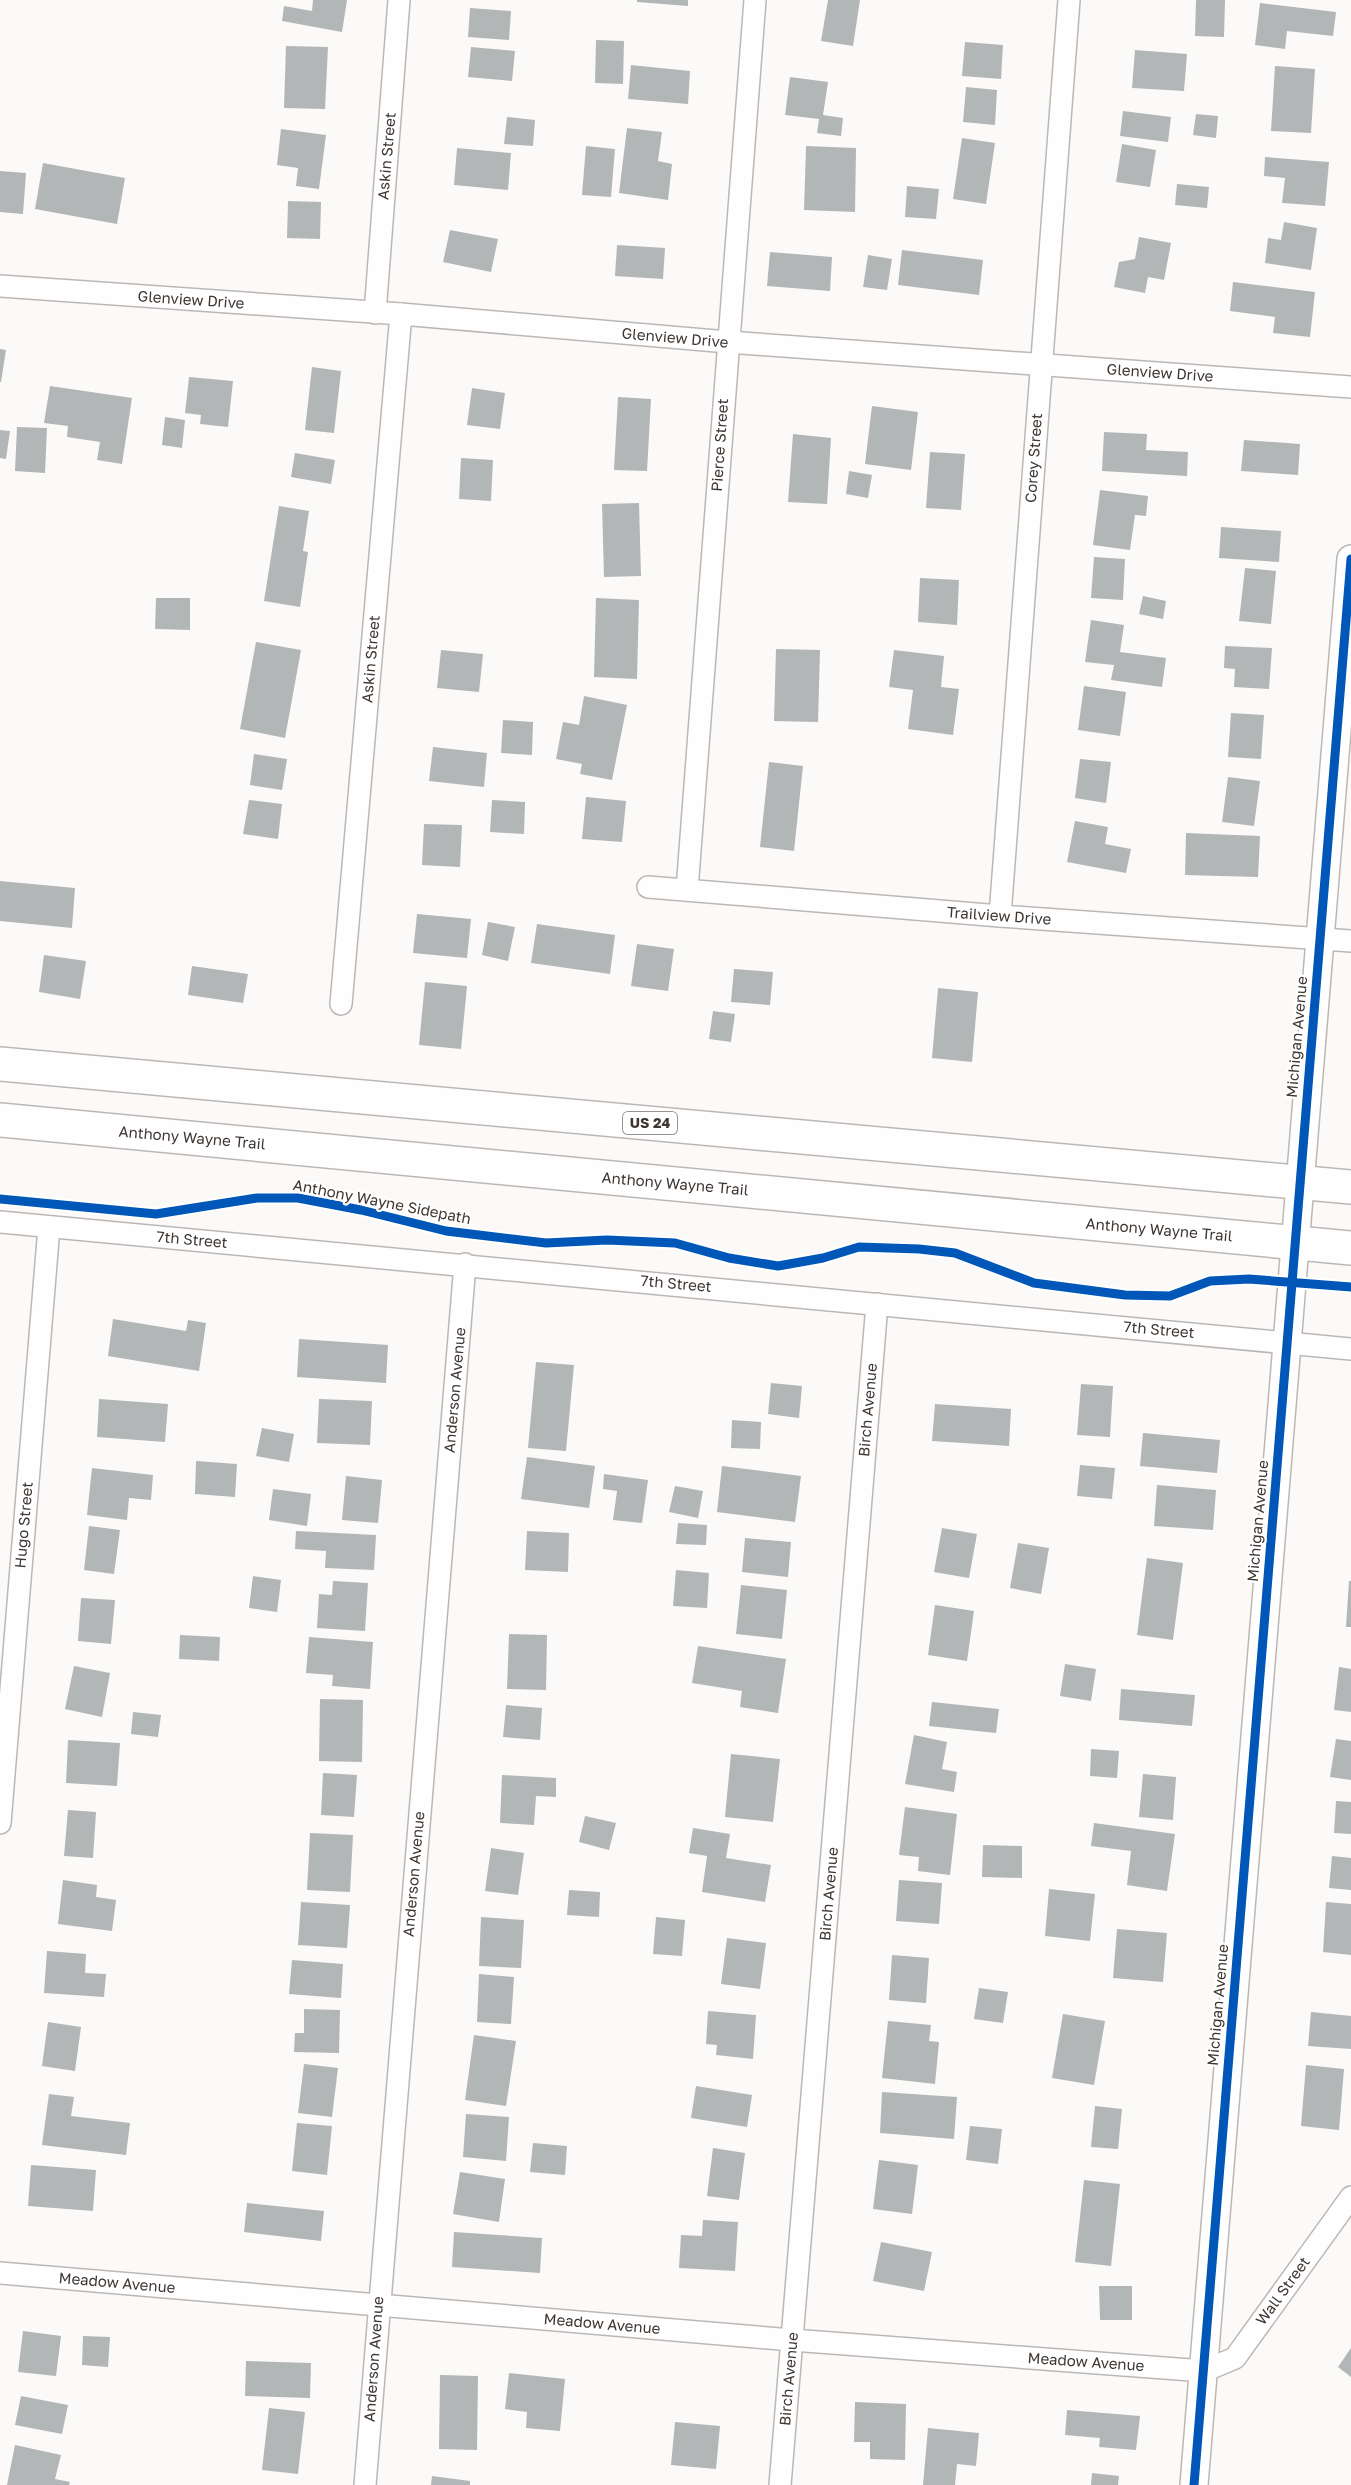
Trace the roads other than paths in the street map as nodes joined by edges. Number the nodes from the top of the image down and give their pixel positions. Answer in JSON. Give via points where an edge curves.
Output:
{"nodes":[{"id":1,"x":399,"y":0,"type":"edge"},
{"id":2,"x":755,"y":0,"type":"edge"},
{"id":3,"x":1069,"y":0,"type":"edge"},
{"id":4,"x":0,"y":286,"type":"edge"},
{"id":5,"x":375,"y":313,"type":"junction"},
{"id":6,"x":401,"y":314,"type":"junction"},
{"id":7,"x":728,"y":342,"type":"junction"},
{"id":8,"x":1042,"y":363,"type":"junction"},
{"id":9,"x":1351,"y":387,"type":"edge"},
{"id":10,"x":1351,"y":559,"type":"edge"},
{"id":11,"x":648,"y":887,"type":"dead end"},
{"id":12,"x":687,"y":890,"type":"junction"},
{"id":13,"x":999,"y":916,"type":"junction"},
{"id":14,"x":1320,"y":938,"type":"junction"},
{"id":15,"x":1351,"y":941,"type":"edge"},
{"id":16,"x":341,"y":1004,"type":"dead end"},
{"id":17,"x":0,"y":1064,"type":"edge"},
{"id":18,"x":0,"y":1119,"type":"edge"},
{"id":19,"x":1300,"y":1182,"type":"junction"},
{"id":20,"x":1351,"y":1187,"type":"edge"},
{"id":21,"x":0,"y":1222,"type":"edge"},
{"id":22,"x":49,"y":1227,"type":"junction"},
{"id":23,"x":1296,"y":1243,"type":"junction"},
{"id":24,"x":1351,"y":1248,"type":"edge"},
{"id":25,"x":465,"y":1264,"type":"junction"},
{"id":26,"x":877,"y":1304,"type":"junction"},
{"id":27,"x":1288,"y":1343,"type":"junction"},
{"id":28,"x":1351,"y":1349,"type":"edge"},
{"id":29,"x":0,"y":1823,"type":"edge"},
{"id":30,"x":1351,"y":2197,"type":"edge"},
{"id":31,"x":0,"y":2273,"type":"edge"},
{"id":32,"x":378,"y":2305,"type":"junction"},
{"id":33,"x":792,"y":2340,"type":"junction"},
{"id":34,"x":1204,"y":2372,"type":"junction"},
{"id":35,"x":365,"y":2485,"type":"edge"},
{"id":36,"x":780,"y":2485,"type":"edge"},
{"id":37,"x":1194,"y":2485,"type":"edge"}],
"edges":[{"from":1,"to":5,"type":"street","name":"Askin Street"},
{"from":2,"to":7,"type":"street","name":"Pierce Street"},
{"from":3,"to":8,"type":"street","name":"Corey Street"},
{"from":4,"to":5,"type":"street","name":"Glenview Drive"},
{"from":5,"to":6,"type":"street","name":"Glenview Drive"},
{"from":6,"to":7,"type":"street","name":"Glenview Drive"},
{"from":6,"to":16,"type":"street","name":"Askin Street"},
{"from":7,"to":8,"type":"street","name":"Glenview Drive"},
{"from":7,"to":12,"type":"street","name":"Pierce Street"},
{"from":8,"to":9,"type":"street","name":"Glenview Drive"},
{"from":8,"to":13,"type":"street","name":"Corey Street"},
{"from":10,"to":14,"type":"street","name":"Michigan Avenue"},
{"from":11,"to":12,"type":"street","name":"Trailview Drive"},
{"from":12,"to":13,"type":"street","name":"Trailview Drive"},
{"from":13,"to":14,"type":"street","name":"Trailview Drive"},
{"from":14,"to":15,"type":"street","name":"Trailview Drive"},
{"from":14,"to":19,"type":"street","name":"Michigan Avenue"},
{"from":17,"to":19,"type":"highway","number":"US 24"},
{"from":18,"to":23,"type":"highway","name":"Anthony Wayne Trail"},
{"from":19,"to":20,"type":"highway","number":"US 24"},
{"from":19,"to":23,"type":"street","name":"Michigan Avenue"},
{"from":21,"to":22,"type":"street","name":"7th Street"},
{"from":22,"to":25,"type":"street","name":"7th Street"},
{"from":22,"to":29,"type":"street","name":"Hugo Street"},
{"from":23,"to":24,"type":"highway","name":"Anthony Wayne Trail"},
{"from":23,"to":27,"type":"street","name":"Michigan Avenue"},
{"from":25,"to":26,"type":"street","name":"7th Street"},
{"from":25,"to":32,"type":"street","name":"Anderson Avenue"},
{"from":26,"to":27,"type":"street","name":"7th Street"},
{"from":26,"to":33,"type":"street","name":"Birch Avenue"},
{"from":27,"to":28,"type":"street","name":"7th Street"},
{"from":27,"to":34,"type":"street","name":"Michigan Avenue"},
{"from":30,"to":34,"type":"street","name":"Wall Street","via":[[1235,2358]]},
{"from":31,"to":32,"type":"street","name":"Meadow Avenue"},
{"from":32,"to":33,"type":"street","name":"Meadow Avenue"},
{"from":32,"to":35,"type":"street","name":"Anderson Avenue"},
{"from":33,"to":34,"type":"street","name":"Meadow Avenue"},
{"from":33,"to":36,"type":"street","name":"Birch Avenue"},
{"from":34,"to":37,"type":"street","name":"Michigan Avenue"}]}
